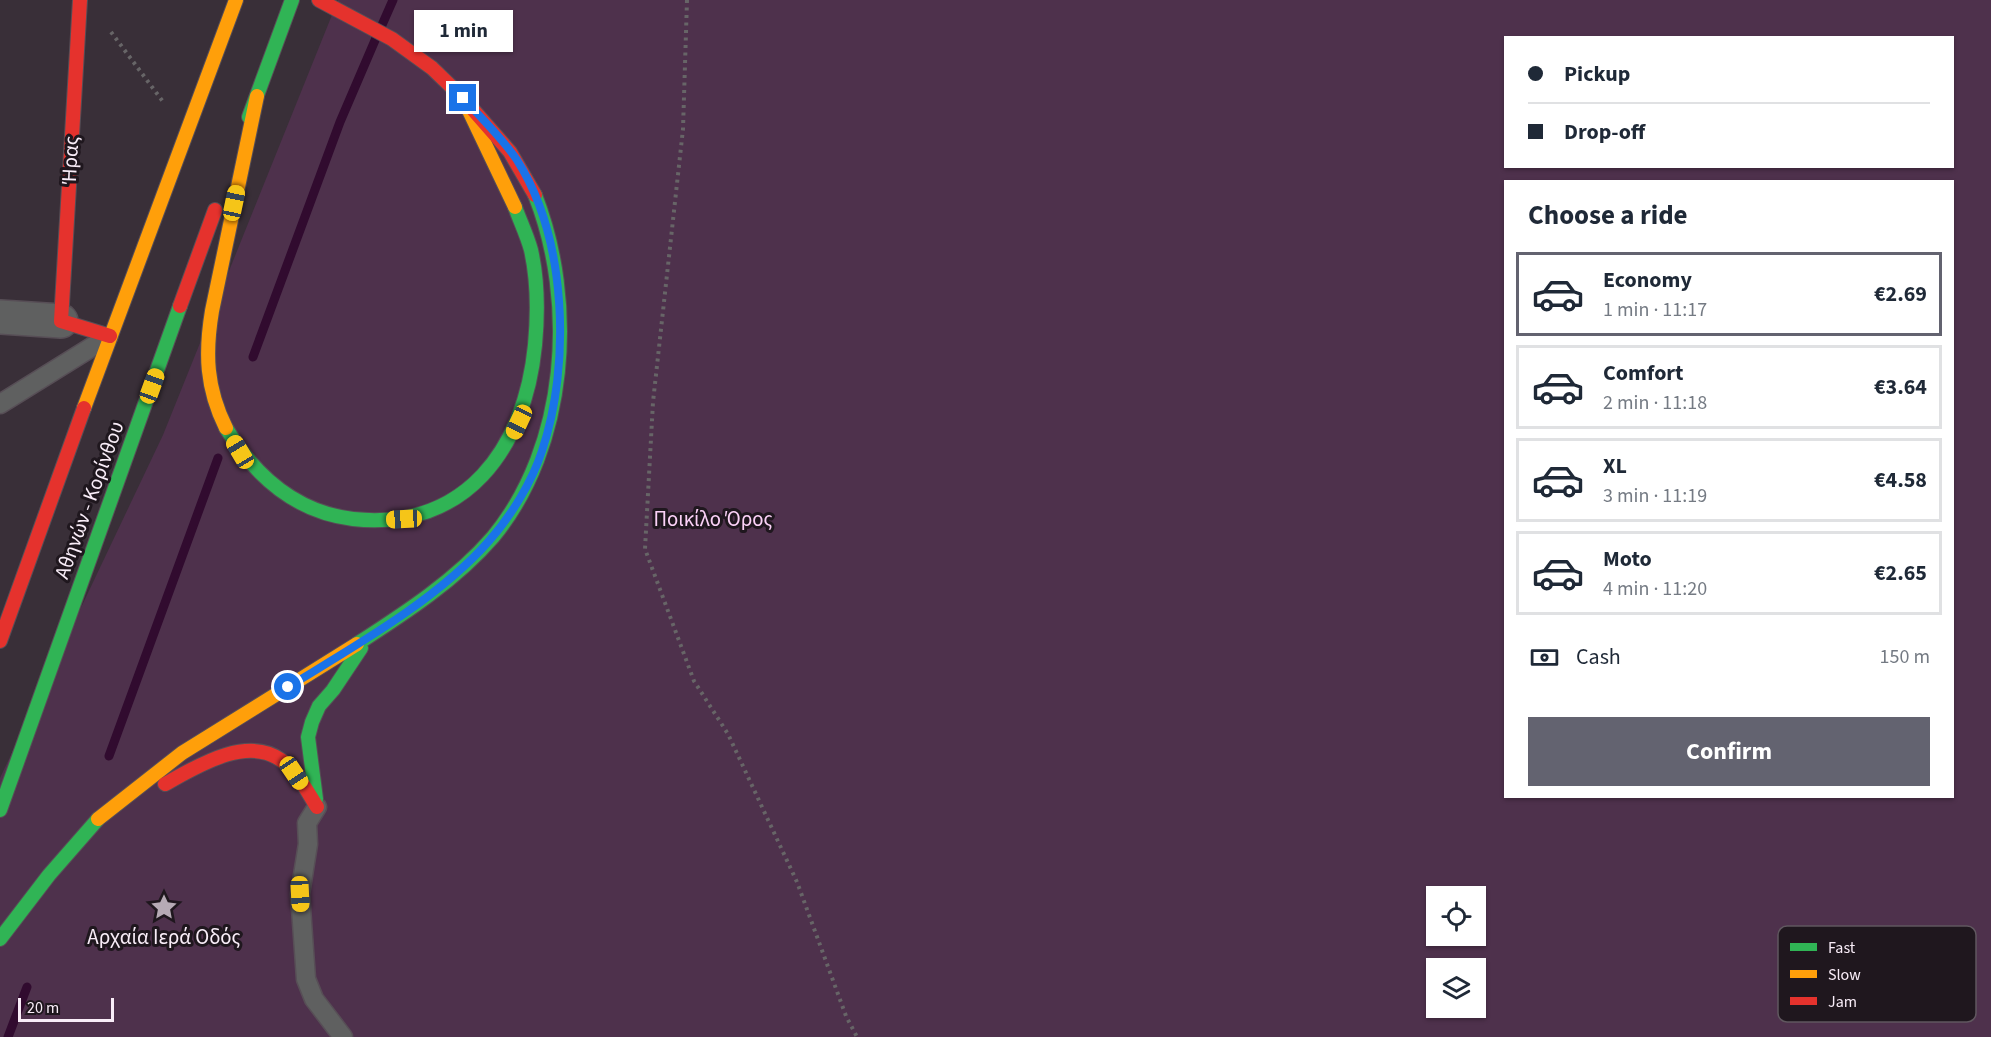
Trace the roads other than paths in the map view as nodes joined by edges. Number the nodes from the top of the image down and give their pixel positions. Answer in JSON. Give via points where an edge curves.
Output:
{"nodes":[{"id":1,"x":80,"y":0,"type":"edge"},
{"id":2,"x":236,"y":0,"type":"edge"},
{"id":3,"x":291,"y":0,"type":"edge"},
{"id":4,"x":319,"y":0,"type":"edge"},
{"id":5,"x":257,"y":96,"type":"junction"},
{"id":6,"x":460,"y":96,"type":"junction"},
{"id":7,"x":0,"y":317,"type":"edge"},
{"id":8,"x":61,"y":321,"type":"junction"},
{"id":9,"x":110,"y":336,"type":"junction"},
{"id":10,"x":0,"y":404,"type":"edge"},
{"id":11,"x":366,"y":639,"type":"junction"},
{"id":12,"x":0,"y":641,"type":"edge"},
{"id":13,"x":317,"y":807,"type":"junction"},
{"id":14,"x":0,"y":810,"type":"edge"},
{"id":15,"x":98,"y":819,"type":"junction"},
{"id":16,"x":0,"y":939,"type":"edge"},
{"id":17,"x":343,"y":1037,"type":"edge"}],
"edges":[{"from":1,"to":8,"type":"main road","name":"Ήρας"},
{"from":2,"to":9,"type":"main road","name":"Αθηνών - Κορίνθου"},
{"from":3,"to":5,"type":"main road","name":"Αθηνών - Κορίνθου"},
{"from":4,"to":6,"type":"main road","via":[[404,47]]},
{"from":5,"to":6,"type":"main road","via":[[208,337],[207,364],[212,390],[219,415],[256,472],[312,509],[358,520],[404,519],[451,501],[470,488],[500,458],[526,403],[538,309],[535,270],[507,187]]},
{"from":5,"to":14,"type":"main road","name":"Αθηνών - Κορίνθου"},
{"from":6,"to":11,"type":"main road","via":[[516,159],[551,242],[559,320],[552,407],[542,451],[530,478],[491,538],[439,587]]},
{"from":7,"to":8,"type":"street"},
{"from":8,"to":9,"type":"main road"},
{"from":9,"to":10,"type":"lane"},
{"from":9,"to":12,"type":"main road","name":"Αθηνών - Κορίνθου"},
{"from":11,"to":13,"type":"main road","via":[[312,722],[308,737]]},
{"from":11,"to":15,"type":"main road","via":[[209,734]]},
{"from":13,"to":15,"type":"main road","via":[[281,759],[272,753],[249,751],[190,771]]},
{"from":13,"to":17,"type":"lane","via":[[307,823],[308,844],[300,894],[306,979],[314,999]]},
{"from":15,"to":16,"type":"main road"}]}
